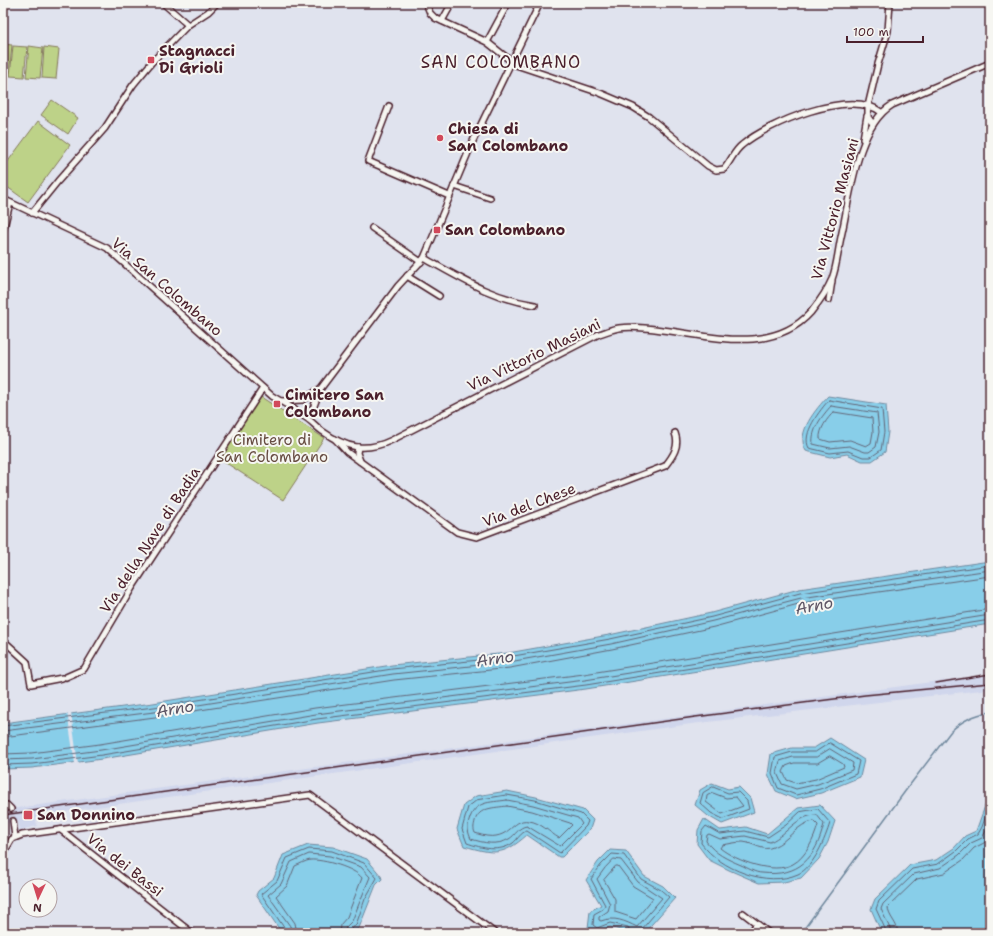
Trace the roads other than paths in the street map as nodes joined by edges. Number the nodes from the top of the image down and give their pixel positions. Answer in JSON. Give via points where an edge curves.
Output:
{"nodes":[{"id":1,"x":164,"y":3,"type":"edge"},
{"id":2,"x":217,"y":3,"type":"edge"},
{"id":3,"x":426,"y":3,"type":"edge"},
{"id":4,"x":452,"y":3,"type":"edge"},
{"id":5,"x":508,"y":3,"type":"edge"},
{"id":6,"x":540,"y":3,"type":"edge"},
{"id":7,"x":890,"y":3,"type":"edge"},
{"id":8,"x":442,"y":21,"type":"junction"},
{"id":9,"x":188,"y":25,"type":"junction"},
{"id":10,"x":487,"y":42,"type":"junction"},
{"id":11,"x":510,"y":61,"type":"junction"},
{"id":12,"x":990,"y":63,"type":"edge"},
{"id":13,"x":389,"y":106,"type":"dead end"},
{"id":14,"x":868,"y":106,"type":"junction"},
{"id":15,"x":881,"y":112,"type":"junction"},
{"id":16,"x":868,"y":113,"type":"junction"},
{"id":17,"x":873,"y":124,"type":"junction"},
{"id":18,"x":861,"y":151,"type":"junction"},
{"id":19,"x":454,"y":186,"type":"junction"},
{"id":20,"x":449,"y":196,"type":"junction"},
{"id":21,"x":490,"y":198,"type":"dead end"},
{"id":22,"x":3,"y":199,"type":"edge"},
{"id":23,"x":10,"y":203,"type":"junction"},
{"id":24,"x":32,"y":213,"type":"junction"},
{"id":25,"x":372,"y":228,"type":"dead end"},
{"id":26,"x":3,"y":232,"type":"edge"},
{"id":27,"x":422,"y":260,"type":"junction"},
{"id":28,"x":407,"y":276,"type":"junction"},
{"id":29,"x":832,"y":278,"type":"junction"},
{"id":30,"x":439,"y":296,"type":"dead end"},
{"id":31,"x":829,"y":300,"type":"dead end"},
{"id":32,"x":535,"y":305,"type":"dead end"},
{"id":33,"x":262,"y":388,"type":"junction"},
{"id":34,"x":321,"y":388,"type":"junction"},
{"id":35,"x":280,"y":401,"type":"junction"},
{"id":36,"x":303,"y":401,"type":"junction"},
{"id":37,"x":312,"y":409,"type":"junction"},
{"id":38,"x":298,"y":412,"type":"junction"},
{"id":39,"x":303,"y":416,"type":"junction"},
{"id":40,"x":312,"y":420,"type":"junction"},
{"id":41,"x":675,"y":433,"type":"dead end"},
{"id":42,"x":334,"y":439,"type":"junction"},
{"id":43,"x":352,"y":446,"type":"junction"},
{"id":44,"x":358,"y":447,"type":"junction"},
{"id":45,"x":347,"y":452,"type":"junction"},
{"id":46,"x":360,"y":461,"type":"junction"},
{"id":47,"x":3,"y":640,"type":"edge"},
{"id":48,"x":3,"y":806,"type":"edge"},
{"id":49,"x":11,"y":809,"type":"dead end"},
{"id":50,"x":13,"y":821,"type":"tunnel mouth"},
{"id":51,"x":61,"y":830,"type":"junction"},
{"id":52,"x":15,"y":837,"type":"junction"},
{"id":53,"x":3,"y":854,"type":"edge"},
{"id":54,"x":743,"y":913,"type":"dead end"},
{"id":55,"x":757,"y":924,"type":"junction"},
{"id":56,"x":192,"y":933,"type":"edge"},
{"id":57,"x":495,"y":933,"type":"edge"},
{"id":58,"x":750,"y":933,"type":"edge"},
{"id":59,"x":769,"y":933,"type":"edge"}],
"edges":[{"from":1,"to":9,"type":"street"},
{"from":2,"to":9,"type":"street"},
{"from":3,"to":8,"type":"street","via":[[430,13]]},
{"from":4,"to":8,"type":"street"},
{"from":5,"to":10,"type":"street"},
{"from":6,"to":11,"type":"street"},
{"from":7,"to":14,"type":"street","via":[[888,31]]},
{"from":8,"to":10,"type":"street"},
{"from":9,"to":24,"type":"street","via":[[140,76],[105,128]]},
{"from":10,"to":11,"type":"street"},
{"from":11,"to":14,"type":"street","via":[[520,67],[600,93],[633,107],[716,170],[724,169],[741,146],[786,120],[846,105]]},
{"from":11,"to":19,"type":"street"},
{"from":12,"to":15,"type":"street","via":[[911,96]]},
{"from":13,"to":20,"type":"street","via":[[368,161]]},
{"from":14,"to":15,"type":"street"},
{"from":14,"to":16,"type":"street"},
{"from":15,"to":17,"type":"street","name":"Via Vittorio Masiani"},
{"from":16,"to":17,"type":"street"},
{"from":16,"to":18,"type":"street"},
{"from":17,"to":18,"type":"street","name":"Via Vittorio Masiani"},
{"from":18,"to":29,"type":"street","name":"Via Vittorio Masiani"},
{"from":19,"to":20,"type":"street"},
{"from":19,"to":21,"type":"street"},
{"from":20,"to":27,"type":"street"},
{"from":22,"to":23,"type":"street","name":"Via San Colombano"},
{"from":23,"to":24,"type":"street","name":"Via San Colombano"},
{"from":23,"to":26,"type":"street"},
{"from":24,"to":33,"type":"street","name":"Via San Colombano","via":[[107,248]]},
{"from":25,"to":27,"type":"street"},
{"from":27,"to":28,"type":"street"},
{"from":27,"to":32,"type":"street","via":[[487,292],[515,302]]},
{"from":28,"to":30,"type":"street"},
{"from":28,"to":34,"type":"street"},
{"from":29,"to":31,"type":"street"},
{"from":29,"to":44,"type":"street","name":"Via Vittorio Masiani","via":[[808,314],[779,334],[746,340],[641,328],[610,330],[392,440],[377,446]]},
{"from":33,"to":35,"type":"street","name":"Via San Colombano"},
{"from":33,"to":47,"type":"street","name":"Via della Nave di Badia","via":[[132,588],[84,669],[64,677],[31,684],[28,662]]},
{"from":34,"to":36,"type":"street"},
{"from":34,"to":37,"type":"street"},
{"from":35,"to":36,"type":"street"},
{"from":35,"to":38,"type":"street","name":"Via San Colombano"},
{"from":36,"to":37,"type":"street","via":[[309,402]]},
{"from":36,"to":38,"type":"street","via":[[297,406]]},
{"from":37,"to":39,"type":"street","via":[[309,414]]},
{"from":37,"to":40,"type":"street"},
{"from":38,"to":39,"type":"street","name":"Via San Colombano"},
{"from":39,"to":40,"type":"street","name":"Via del Chese"},
{"from":40,"to":42,"type":"street","name":"Via del Chese","via":[[317,427]]},
{"from":41,"to":46,"type":"street","name":"Via del Chese","via":[[677,441],[674,454],[665,466],[477,537],[458,532]]},
{"from":42,"to":43,"type":"street","name":"Via del Chese"},
{"from":42,"to":45,"type":"street","name":"Via del Chese"},
{"from":43,"to":44,"type":"street","name":"Via del Chese"},
{"from":43,"to":45,"type":"street"},
{"from":44,"to":46,"type":"street"},
{"from":45,"to":46,"type":"street","name":"Via del Chese"},
{"from":48,"to":49,"type":"street","via":[[7,805]]},
{"from":50,"to":52,"type":"street"},
{"from":51,"to":52,"type":"street"},
{"from":51,"to":56,"type":"street","name":"Via dei Bassi"},
{"from":51,"to":57,"type":"street","via":[[310,795]]},
{"from":52,"to":53,"type":"street"},
{"from":54,"to":55,"type":"street"},
{"from":55,"to":58,"type":"street"},
{"from":55,"to":59,"type":"street"}]}
